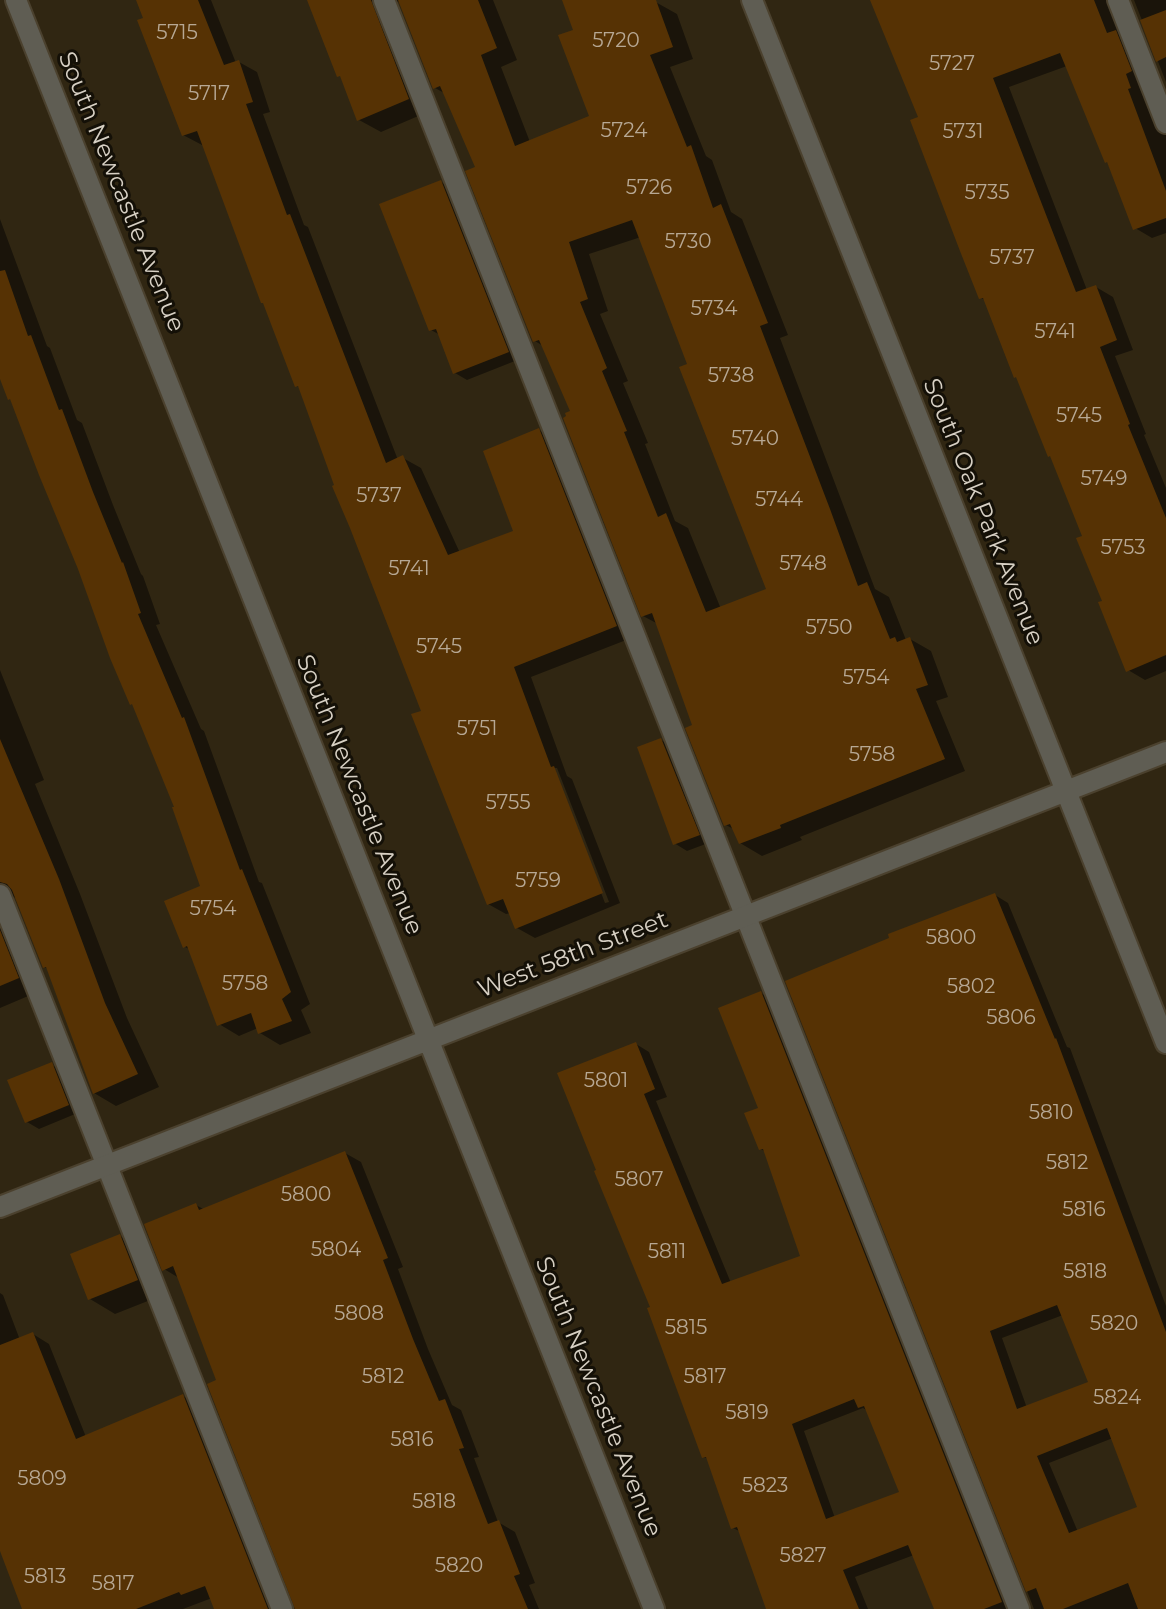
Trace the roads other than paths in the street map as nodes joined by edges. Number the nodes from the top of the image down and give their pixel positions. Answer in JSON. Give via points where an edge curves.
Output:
{"nodes":[{"id":1,"x":16,"y":0,"type":"edge"},
{"id":2,"x":384,"y":0,"type":"edge"},
{"id":3,"x":752,"y":0,"type":"edge"},
{"id":4,"x":1118,"y":0,"type":"edge"},
{"id":5,"x":1166,"y":123,"type":"edge"},
{"id":6,"x":1166,"y":752,"type":"edge"},
{"id":7,"x":1066,"y":791,"type":"junction"},
{"id":8,"x":0,"y":895,"type":"edge"},
{"id":9,"x":745,"y":916,"type":"junction"},
{"id":10,"x":428,"y":1039,"type":"junction"},
{"id":11,"x":1166,"y":1043,"type":"edge"},
{"id":12,"x":108,"y":1165,"type":"junction"},
{"id":13,"x":0,"y":1207,"type":"edge"},
{"id":14,"x":282,"y":1609,"type":"edge"},
{"id":15,"x":654,"y":1609,"type":"edge"},
{"id":16,"x":1019,"y":1609,"type":"edge"}],
"edges":[{"from":1,"to":10,"type":"street","name":"South Newcastle Avenue"},
{"from":2,"to":9,"type":"street"},
{"from":3,"to":7,"type":"street","name":"South Oak Park Avenue"},
{"from":4,"to":5,"type":"street"},
{"from":6,"to":7,"type":"street","name":"West 58th Street"},
{"from":7,"to":9,"type":"street","name":"West 58th Street"},
{"from":7,"to":11,"type":"street","name":"South Oak Park Avenue"},
{"from":8,"to":12,"type":"street"},
{"from":9,"to":10,"type":"street","name":"West 58th Street"},
{"from":9,"to":16,"type":"street"},
{"from":10,"to":12,"type":"street","name":"West 58th Street"},
{"from":10,"to":15,"type":"street","name":"South Newcastle Avenue"},
{"from":12,"to":13,"type":"street","name":"West 58th Street"},
{"from":12,"to":14,"type":"street"}]}
